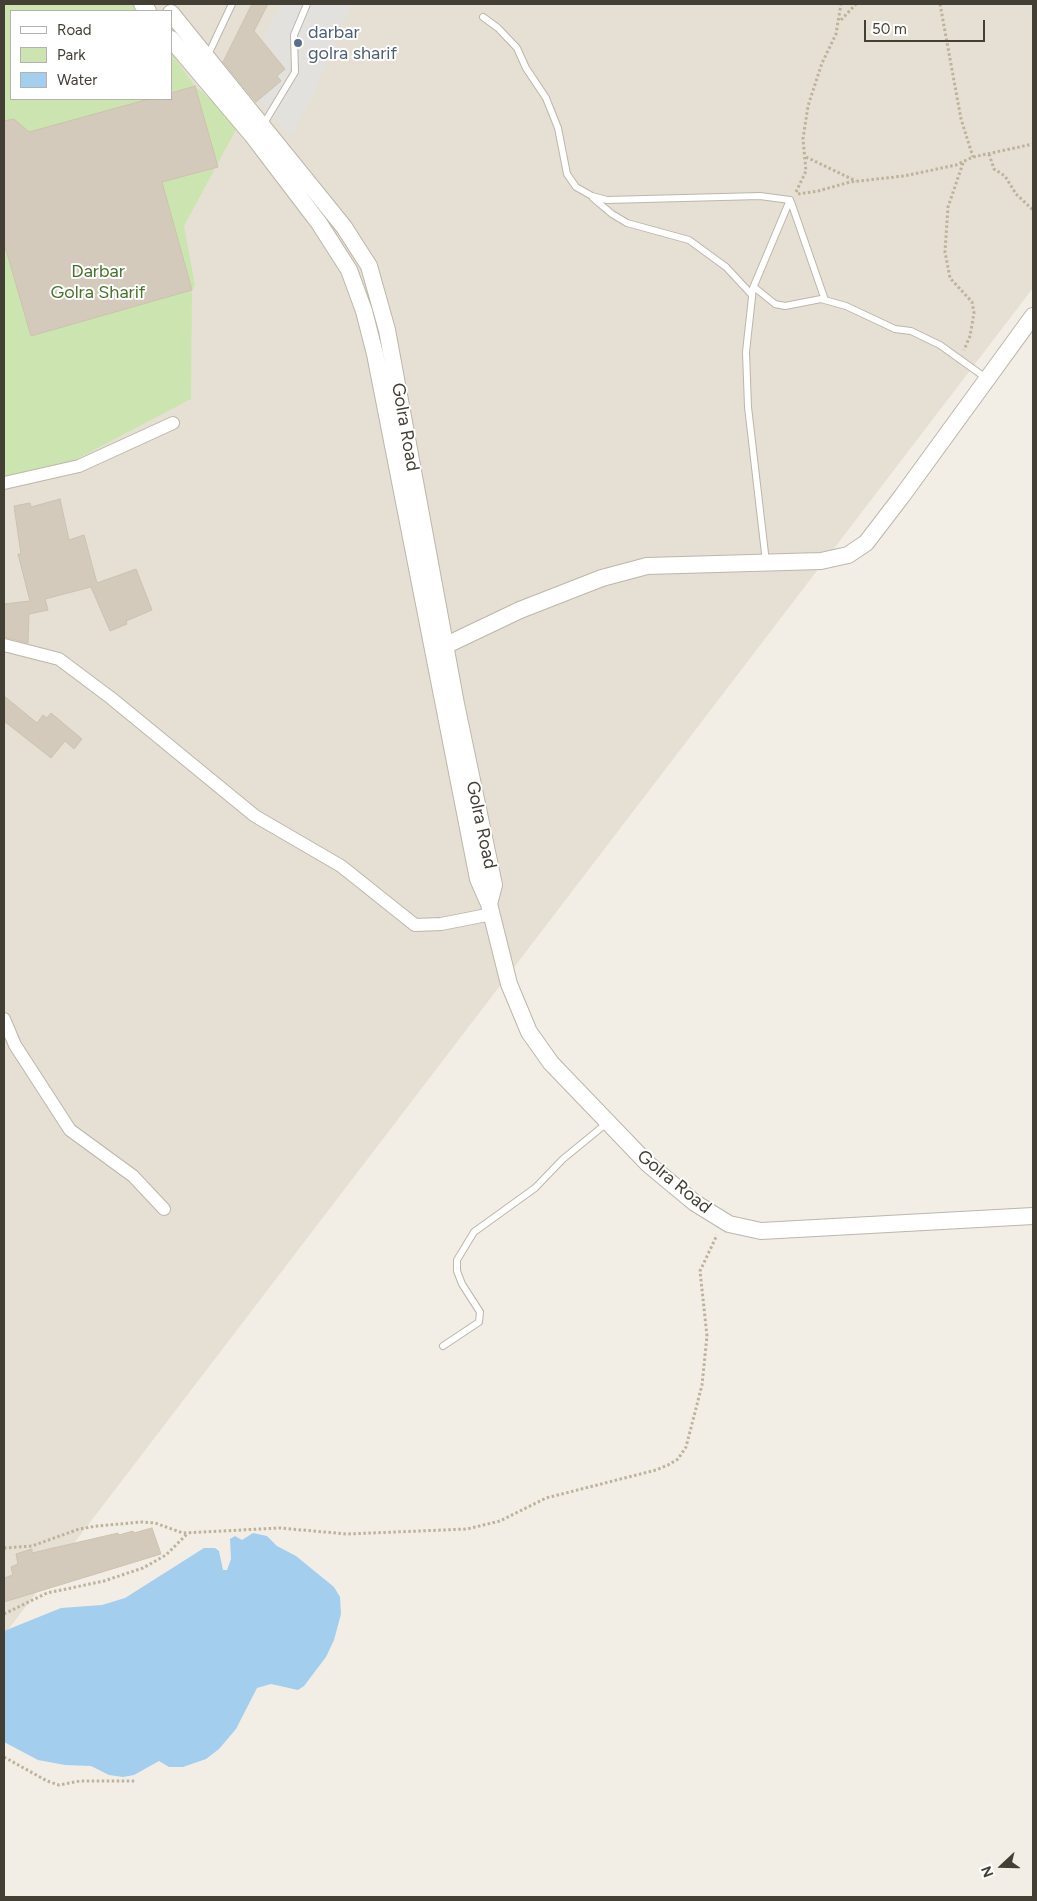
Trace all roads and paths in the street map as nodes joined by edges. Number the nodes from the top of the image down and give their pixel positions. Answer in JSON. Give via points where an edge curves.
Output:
{"nodes":[{"id":1,"x":232,"y":4,"type":"edge"},
{"id":2,"x":307,"y":4,"type":"edge"},
{"id":3,"x":841,"y":4,"type":"edge"},
{"id":4,"x":856,"y":4,"type":"edge"},
{"id":5,"x":940,"y":4,"type":"edge"},
{"id":6,"x":172,"y":14,"type":"edge"},
{"id":7,"x":483,"y":17,"type":"dead end"},
{"id":8,"x":839,"y":23,"type":"junction"},
{"id":9,"x":172,"y":40,"type":"edge"},
{"id":10,"x":207,"y":57,"type":"junction"},
{"id":11,"x":263,"y":125,"type":"junction"},
{"id":12,"x":1033,"y":144,"type":"edge"},
{"id":13,"x":989,"y":154,"type":"junction"},
{"id":14,"x":806,"y":157,"type":"junction"},
{"id":15,"x":973,"y":157,"type":"junction"},
{"id":16,"x":963,"y":162,"type":"junction"},
{"id":17,"x":856,"y":181,"type":"junction"},
{"id":18,"x":592,"y":196,"type":"junction"},
{"id":19,"x":790,"y":200,"type":"junction"},
{"id":20,"x":1033,"y":210,"type":"edge"},
{"id":21,"x":754,"y":287,"type":"junction"},
{"id":22,"x":752,"y":295,"type":"junction"},
{"id":23,"x":825,"y":300,"type":"junction"},
{"id":24,"x":1033,"y":316,"type":"edge"},
{"id":25,"x":959,"y":359,"type":"junction"},
{"id":26,"x":987,"y":379,"type":"junction"},
{"id":27,"x":173,"y":423,"type":"dead end"},
{"id":28,"x":4,"y":484,"type":"edge"},
{"id":29,"x":766,"y":562,"type":"junction"},
{"id":30,"x":4,"y":645,"type":"edge"},
{"id":31,"x":440,"y":648,"type":"junction"},
{"id":32,"x":490,"y":909,"type":"junction"},
{"id":33,"x":4,"y":1019,"type":"edge"},
{"id":34,"x":608,"y":1122,"type":"junction"},
{"id":35,"x":164,"y":1209,"type":"dead end"},
{"id":36,"x":1033,"y":1216,"type":"edge"},
{"id":37,"x":724,"y":1221,"type":"junction"},
{"id":38,"x":443,"y":1346,"type":"dead end"},
{"id":39,"x":187,"y":1533,"type":"junction"},
{"id":40,"x":4,"y":1548,"type":"edge"},
{"id":41,"x":4,"y":1614,"type":"edge"},
{"id":42,"x":4,"y":1757,"type":"edge"},
{"id":43,"x":134,"y":1781,"type":"dead end"}],
"edges":[{"from":1,"to":10,"type":"lane"},
{"from":2,"to":11,"type":"lane","via":[[294,35],[295,72]]},
{"from":3,"to":8,"type":"path"},
{"from":4,"to":8,"type":"path"},
{"from":5,"to":15,"type":"path","via":[[961,119]]},
{"from":6,"to":10,"type":"street","name":"Golra Road"},
{"from":7,"to":18,"type":"lane","via":[[518,48],[526,68],[553,110],[567,174],[576,187]]},
{"from":8,"to":14,"type":"path","via":[[808,106],[803,139]]},
{"from":9,"to":31,"type":"street","name":"Golra Road","via":[[252,135],[320,223],[349,270],[375,354]]},
{"from":10,"to":11,"type":"street","name":"Golra Road"},
{"from":11,"to":31,"type":"street","name":"Golra Road","via":[[344,227],[369,266],[387,330]]},
{"from":12,"to":13,"type":"path"},
{"from":13,"to":15,"type":"path"},
{"from":13,"to":20,"type":"path","via":[[994,169],[1005,176],[1016,194]]},
{"from":14,"to":17,"type":"path"},
{"from":14,"to":17,"type":"path","via":[[806,171],[795,194]]},
{"from":15,"to":16,"type":"path"},
{"from":16,"to":17,"type":"path","via":[[904,176]]},
{"from":16,"to":25,"type":"path","via":[[948,207],[945,252],[950,278],[969,298],[974,313],[970,336]]},
{"from":18,"to":19,"type":"lane","via":[[607,200],[772,196]]},
{"from":18,"to":22,"type":"lane","via":[[627,223],[689,240],[726,267]]},
{"from":19,"to":21,"type":"lane"},
{"from":19,"to":23,"type":"lane"},
{"from":21,"to":22,"type":"lane"},
{"from":21,"to":23,"type":"lane","via":[[766,299],[785,306]]},
{"from":22,"to":29,"type":"lane","via":[[746,379]]},
{"from":23,"to":25,"type":"lane","via":[[926,337]]},
{"from":24,"to":26,"type":"street"},
{"from":25,"to":26,"type":"lane"},
{"from":26,"to":29,"type":"street","via":[[866,543],[848,555],[821,561]]},
{"from":27,"to":28,"type":"street","via":[[80,466]]},
{"from":29,"to":31,"type":"street","via":[[638,568],[602,578],[520,610]]},
{"from":30,"to":32,"type":"street","via":[[59,659],[255,816],[341,866],[415,925],[440,924]]},
{"from":31,"to":32,"type":"street","name":"Golra Road","via":[[494,885]]},
{"from":32,"to":34,"type":"street","name":"Golra Road","via":[[509,984],[529,1032],[551,1063]]},
{"from":33,"to":35,"type":"street","via":[[15,1045],[70,1130],[132,1176]]},
{"from":34,"to":37,"type":"street","name":"Golra Road","via":[[648,1164],[695,1203]]},
{"from":34,"to":38,"type":"lane","via":[[563,1159],[535,1188],[474,1232],[457,1260],[457,1272],[480,1312],[479,1322]]},
{"from":36,"to":37,"type":"street","name":"Golra Road","via":[[761,1231]]},
{"from":37,"to":39,"type":"path","via":[[700,1271],[707,1351],[692,1428],[686,1447],[678,1459],[668,1465],[546,1498],[500,1521],[467,1529],[347,1534],[280,1528]]},
{"from":39,"to":40,"type":"path","via":[[155,1524],[122,1523],[79,1529],[32,1546]]},
{"from":39,"to":41,"type":"path","via":[[166,1555],[143,1568],[104,1581],[47,1593]]},
{"from":42,"to":43,"type":"path","via":[[59,1785]]}]}
